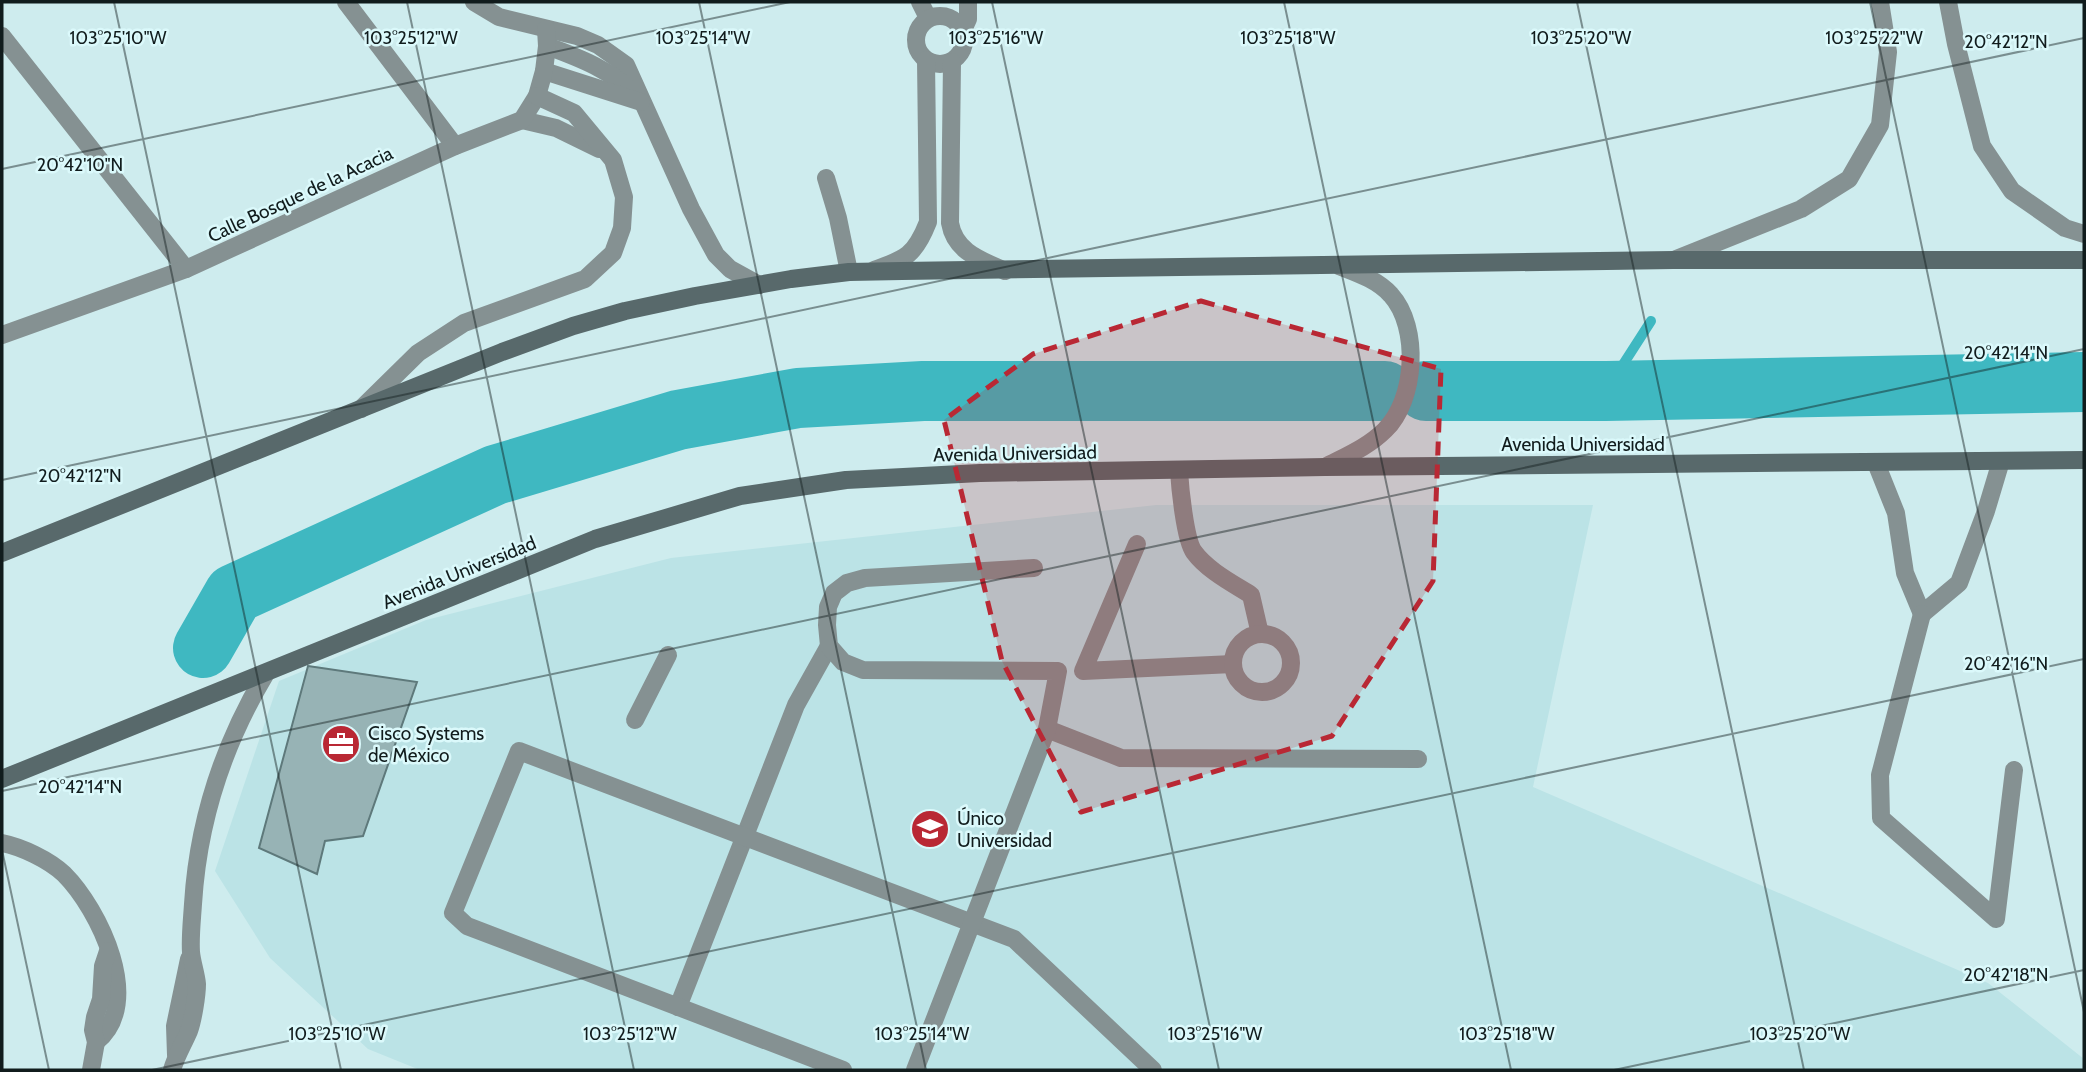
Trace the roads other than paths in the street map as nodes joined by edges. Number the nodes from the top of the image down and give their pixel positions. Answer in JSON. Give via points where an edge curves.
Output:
{"nodes":[{"id":1,"x":474,"y":2,"type":"edge"},
{"id":2,"x":920,"y":2,"type":"edge"},
{"id":3,"x":968,"y":2,"type":"edge"},
{"id":4,"x":1880,"y":2,"type":"edge"},
{"id":5,"x":1948,"y":2,"type":"edge"},
{"id":6,"x":356,"y":6,"type":"edge"},
{"id":7,"x":928,"y":18,"type":"junction"},
{"id":8,"x":963,"y":30,"type":"junction"},
{"id":9,"x":2,"y":36,"type":"edge"},
{"id":10,"x":546,"y":37,"type":"junction"},
{"id":11,"x":926,"y":60,"type":"junction"},
{"id":12,"x":952,"y":61,"type":"junction"},
{"id":13,"x":544,"y":71,"type":"junction"},
{"id":14,"x":537,"y":96,"type":"junction"},
{"id":15,"x":644,"y":103,"type":"junction"},
{"id":16,"x":522,"y":120,"type":"junction"},
{"id":17,"x":455,"y":146,"type":"junction"},
{"id":18,"x":613,"y":160,"type":"junction"},
{"id":19,"x":827,"y":178,"type":"dead end"},
{"id":20,"x":2084,"y":234,"type":"edge"},
{"id":21,"x":1673,"y":260,"type":"junction"},
{"id":22,"x":2084,"y":260,"type":"edge"},
{"id":23,"x":1339,"y":266,"type":"junction"},
{"id":24,"x":186,"y":269,"type":"junction"},
{"id":25,"x":1005,"y":271,"type":"junction"},
{"id":26,"x":858,"y":272,"type":"junction"},
{"id":27,"x":759,"y":285,"type":"junction"},
{"id":28,"x":2,"y":335,"type":"edge"},
{"id":29,"x":361,"y":409,"type":"junction"},
{"id":30,"x":2084,"y":460,"type":"edge"},
{"id":31,"x":2001,"y":461,"type":"junction"},
{"id":32,"x":1877,"y":463,"type":"junction"},
{"id":33,"x":1325,"y":467,"type":"junction"},
{"id":34,"x":1179,"y":471,"type":"junction"},
{"id":35,"x":1137,"y":544,"type":"dead end"},
{"id":36,"x":2,"y":553,"type":"edge"},
{"id":37,"x":1034,"y":568,"type":"dead end"},
{"id":38,"x":1922,"y":614,"type":"junction"},
{"id":39,"x":1260,"y":634,"type":"junction"},
{"id":40,"x":829,"y":646,"type":"junction"},
{"id":41,"x":668,"y":655,"type":"dead end"},
{"id":42,"x":1233,"y":664,"type":"junction"},
{"id":43,"x":267,"y":673,"type":"junction"},
{"id":44,"x":635,"y":720,"type":"dead end"},
{"id":45,"x":1047,"y":729,"type":"junction"},
{"id":46,"x":1418,"y":759,"type":"dead end"},
{"id":47,"x":2014,"y":770,"type":"dead end"},
{"id":48,"x":2,"y":779,"type":"edge"},
{"id":49,"x":745,"y":836,"type":"junction"},
{"id":50,"x":2,"y":843,"type":"edge"},
{"id":51,"x":973,"y":923,"type":"junction"},
{"id":52,"x":678,"y":1007,"type":"junction"},
{"id":53,"x":174,"y":1063,"type":"edge"},
{"id":54,"x":91,"y":1070,"type":"edge"},
{"id":55,"x":843,"y":1070,"type":"edge"},
{"id":56,"x":915,"y":1070,"type":"edge"},
{"id":57,"x":1153,"y":1070,"type":"edge"}],
"edges":[{"from":1,"to":10,"type":"street"},
{"from":2,"to":7,"type":"street"},
{"from":3,"to":8,"type":"street"},
{"from":4,"to":21,"type":"street","via":[[1888,52],[1880,125],[1849,178],[1801,209]]},
{"from":5,"to":20,"type":"street","via":[[1982,146],[2012,191],[2065,229]]},
{"from":6,"to":17,"type":"street"},
{"from":7,"to":8,"type":"street","via":[[941,15]]},
{"from":7,"to":11,"type":"street","via":[[915,38]]},
{"from":8,"to":12,"type":"street","via":[[965,42]]},
{"from":9,"to":24,"type":"street"},
{"from":10,"to":13,"type":"street"},
{"from":10,"to":15,"type":"street","via":[[621,81]]},
{"from":11,"to":12,"type":"street","via":[[934,64]]},
{"from":11,"to":26,"type":"street","via":[[928,222],[914,249],[901,260]]},
{"from":12,"to":25,"type":"street","via":[[952,235],[977,258]]},
{"from":13,"to":14,"type":"street"},
{"from":13,"to":15,"type":"street"},
{"from":14,"to":16,"type":"street"},
{"from":14,"to":18,"type":"street","via":[[574,113]]},
{"from":15,"to":27,"type":"street","via":[[716,256]]},
{"from":16,"to":17,"type":"street","name":"Calle Bosque de la Acacia"},
{"from":16,"to":18,"type":"street","via":[[561,130],[595,145]]},
{"from":17,"to":24,"type":"street","name":"Calle Bosque de la Acacia"},
{"from":18,"to":29,"type":"street","via":[[624,197],[622,229],[613,253],[584,279],[464,323],[418,353]]},
{"from":19,"to":26,"type":"street"},
{"from":21,"to":22,"type":"main road"},
{"from":21,"to":23,"type":"main road"},
{"from":23,"to":25,"type":"main road"},
{"from":23,"to":33,"type":"street","via":[[1390,294],[1405,316],[1411,345],[1409,378],[1400,408],[1387,428]]},
{"from":24,"to":28,"type":"street","name":"Calle Bosque de la Acacia"},
{"from":25,"to":26,"type":"main road"},
{"from":26,"to":27,"type":"main road"},
{"from":27,"to":29,"type":"main road","via":[[573,326]]},
{"from":29,"to":36,"type":"main road"},
{"from":30,"to":31,"type":"main road","name":"Avenida Universidad"},
{"from":31,"to":32,"type":"main road","name":"Avenida Universidad"},
{"from":31,"to":38,"type":"street","via":[[1959,583]]},
{"from":32,"to":33,"type":"main road","name":"Avenida Universidad"},
{"from":32,"to":38,"type":"street","via":[[1896,513],[1905,573]]},
{"from":33,"to":34,"type":"main road","name":"Avenida Universidad"},
{"from":34,"to":39,"type":"street","via":[[1192,551],[1251,595]]},
{"from":34,"to":43,"type":"main road","name":"Avenida Universidad","via":[[846,480],[740,496],[594,539]]},
{"from":35,"to":42,"type":"street","via":[[1083,671]]},
{"from":37,"to":40,"type":"street","via":[[865,578],[847,583],[834,593],[828,607]]},
{"from":38,"to":47,"type":"street","via":[[1880,775],[1881,818],[1996,919]]},
{"from":39,"to":42,"type":"street","via":[[1240,644]]},
{"from":39,"to":42,"type":"street","via":[[1271,635],[1288,650],[1290,672],[1284,682],[1275,689],[1252,690],[1236,676]]},
{"from":40,"to":45,"type":"street","via":[[843,662],[863,670],[1058,671]]},
{"from":40,"to":49,"type":"street","via":[[796,705]]},
{"from":41,"to":44,"type":"street"},
{"from":43,"to":48,"type":"main road","name":"Avenida Universidad"},
{"from":43,"to":53,"type":"street","via":[[235,729],[216,779],[195,869],[191,952],[197,984],[190,1028]]},
{"from":45,"to":46,"type":"street","via":[[1121,758]]},
{"from":45,"to":51,"type":"street"},
{"from":49,"to":51,"type":"street"},
{"from":49,"to":52,"type":"street"},
{"from":49,"to":52,"type":"street","via":[[519,751],[453,913],[467,926]]},
{"from":50,"to":54,"type":"street","via":[[62,873],[98,922],[108,951],[93,1030],[96,1042]]},
{"from":51,"to":56,"type":"street"},
{"from":51,"to":57,"type":"street","via":[[1014,939]]},
{"from":52,"to":55,"type":"street"}]}
